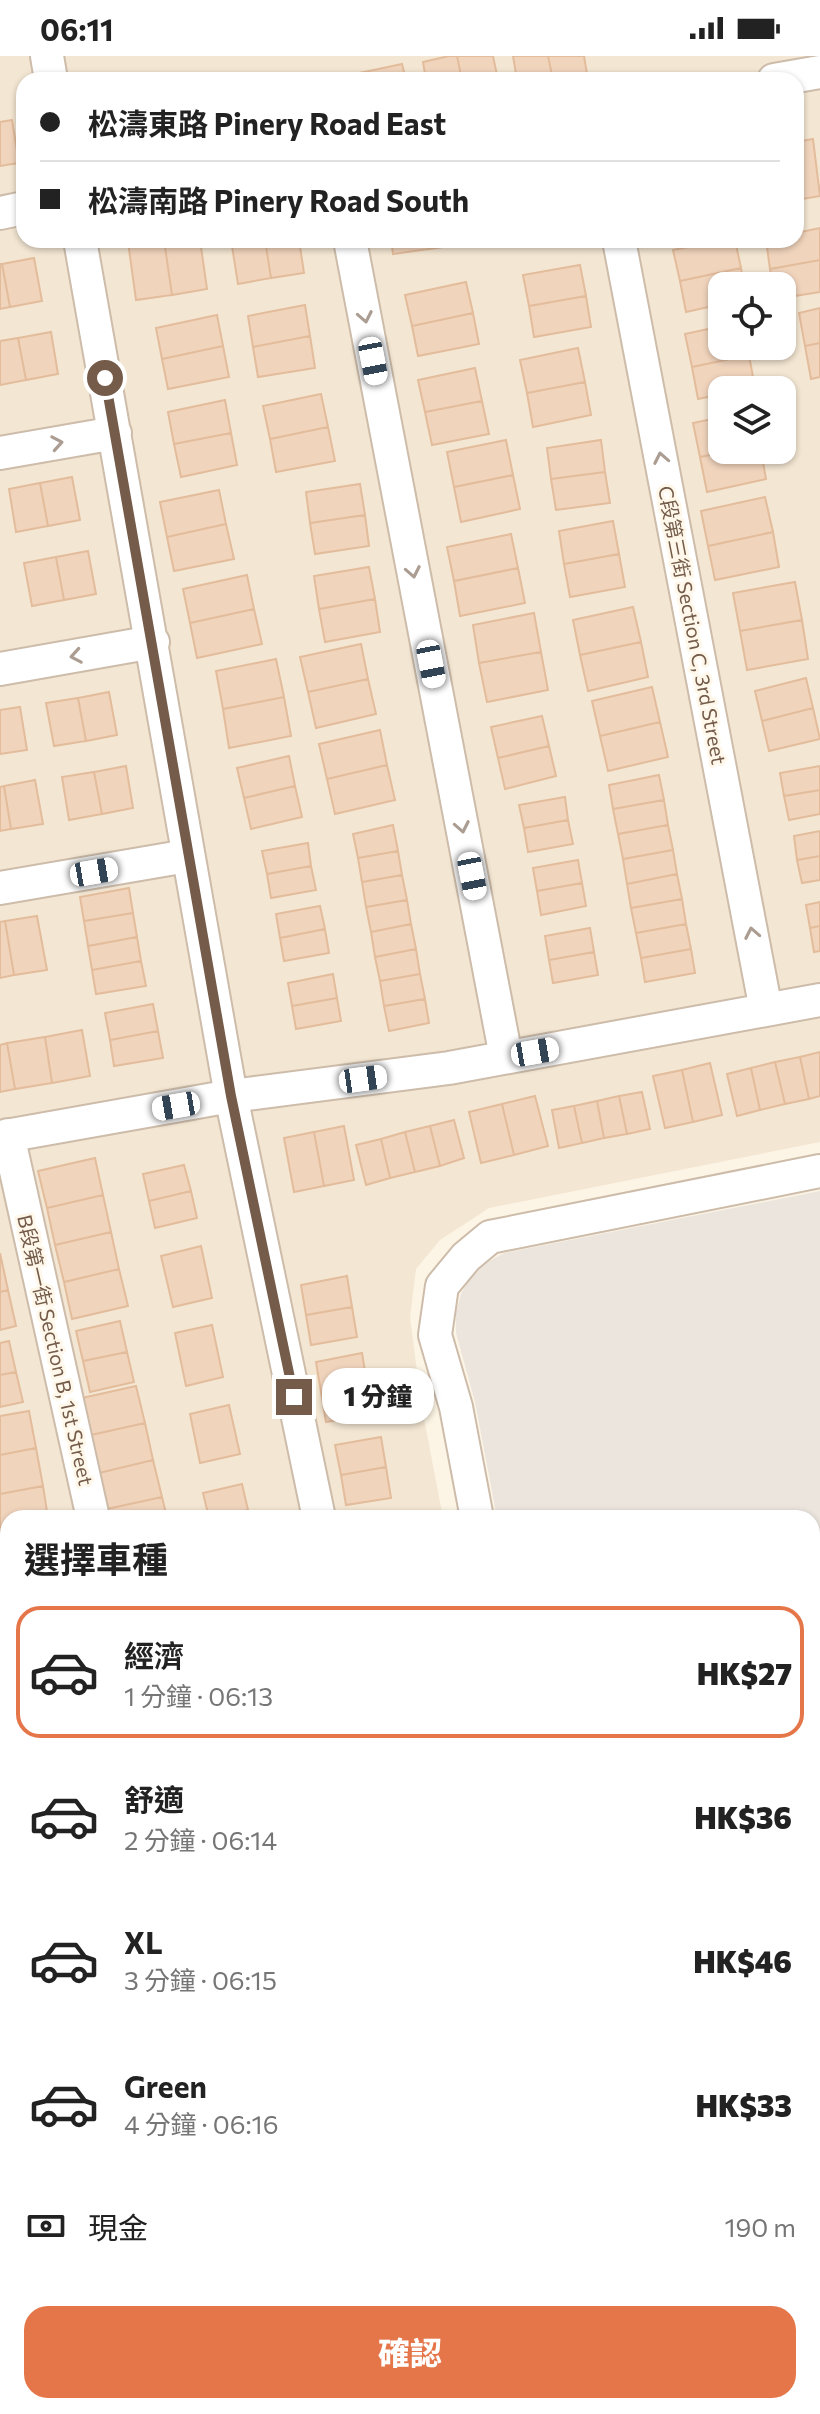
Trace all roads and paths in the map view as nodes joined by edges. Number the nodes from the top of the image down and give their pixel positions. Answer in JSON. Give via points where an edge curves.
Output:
{"nodes":[{"id":1,"x":81,"y":248,"type":"edge"},
{"id":2,"x":352,"y":248,"type":"edge"},
{"id":3,"x":621,"y":248,"type":"edge"},
{"id":4,"x":115,"y":433,"type":"junction"},
{"id":5,"x":0,"y":453,"type":"edge"},
{"id":6,"x":153,"y":642,"type":"junction"},
{"id":7,"x":0,"y":669,"type":"edge"},
{"id":8,"x":187,"y":856,"type":"junction"},
{"id":9,"x":0,"y":888,"type":"edge"},
{"id":10,"x":820,"y":1000,"type":"edge"},
{"id":11,"x":766,"y":1010,"type":"junction"},
{"id":12,"x":506,"y":1057,"type":"junction"},
{"id":13,"x":231,"y":1096,"type":"junction"},
{"id":14,"x":4,"y":1136,"type":"edge"},
{"id":15,"x":820,"y":1171,"type":"edge"},
{"id":16,"x":91,"y":1510,"type":"edge"},
{"id":17,"x":317,"y":1510,"type":"edge"},
{"id":18,"x":475,"y":1510,"type":"edge"}],
"edges":[{"from":1,"to":4,"type":"street"},
{"from":2,"to":12,"type":"street","one_way":true},
{"from":11,"to":3,"type":"street","name":"C段第三街 Section C, 3rd Street","one_way":true},
{"from":5,"to":4,"type":"street","one_way":true},
{"from":4,"to":6,"type":"street"},
{"from":6,"to":7,"type":"street","one_way":true},
{"from":6,"to":8,"type":"street"},
{"from":8,"to":9,"type":"street"},
{"from":8,"to":13,"type":"street"},
{"from":10,"to":11,"type":"street"},
{"from":11,"to":12,"type":"street"},
{"from":12,"to":13,"type":"street"},
{"from":13,"to":14,"type":"street"},
{"from":13,"to":17,"type":"street"},
{"from":14,"to":16,"type":"street","name":"B段第一街 Section B, 1st Street"},
{"from":15,"to":18,"type":"street","via":[[490,1237],[466,1257],[442,1286],[435,1335],[456,1407]]}]}
